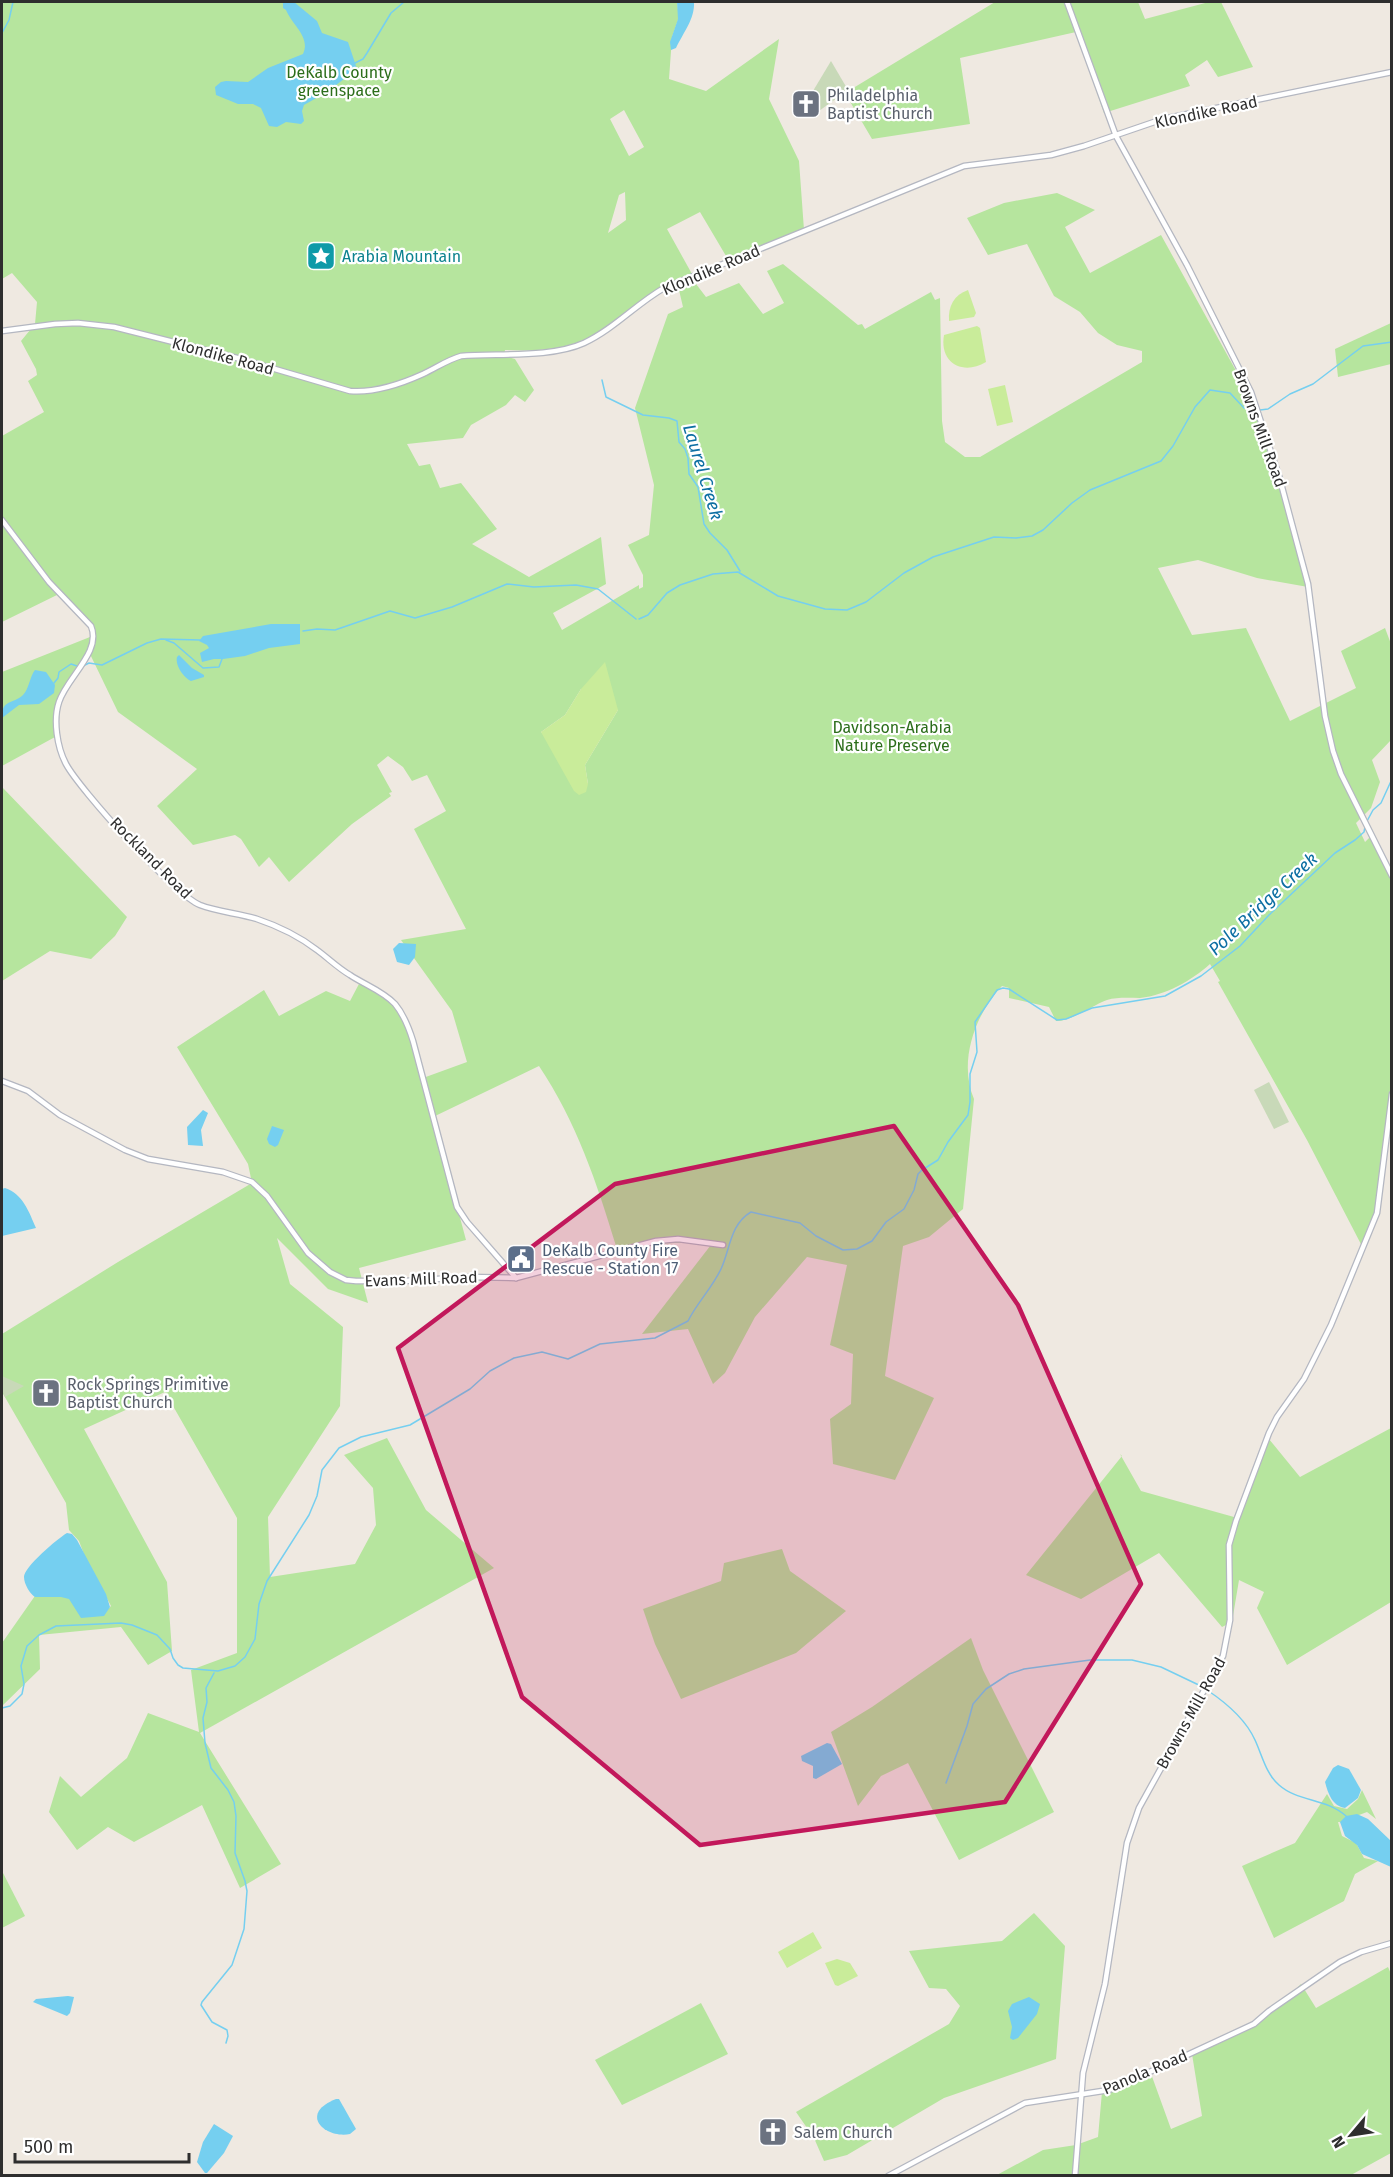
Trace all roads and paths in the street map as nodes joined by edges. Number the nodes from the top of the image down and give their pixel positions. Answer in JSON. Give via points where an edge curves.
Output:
{"nodes":[{"id":1,"x":1067,"y":2,"type":"edge"},
{"id":2,"x":1392,"y":72,"type":"edge"},
{"id":3,"x":1116,"y":136,"type":"junction"},
{"id":4,"x":2,"y":330,"type":"edge"},
{"id":5,"x":2,"y":520,"type":"edge"},
{"id":6,"x":1392,"y":876,"type":"edge"},
{"id":7,"x":2,"y":1081,"type":"edge"},
{"id":8,"x":1392,"y":1094,"type":"edge"},
{"id":9,"x":723,"y":1245,"type":"dead end"},
{"id":10,"x":516,"y":1278,"type":"junction"},
{"id":11,"x":1392,"y":1943,"type":"edge"},
{"id":12,"x":1080,"y":2095,"type":"junction"},
{"id":13,"x":888,"y":2175,"type":"edge"},
{"id":14,"x":1075,"y":2175,"type":"edge"}],
"edges":[{"from":1,"to":3,"type":"main road","name":"Browns Mill Road"},
{"from":2,"to":3,"type":"main road","name":"Klondike Road","via":[[1164,119]]},
{"from":3,"to":4,"type":"main road","name":"Klondike Road","via":[[1051,155],[977,162],[947,171],[664,288],[582,344],[550,351],[461,356],[421,375],[367,392],[350,391],[114,327],[78,323]]},
{"from":3,"to":6,"type":"main road","name":"Browns Mill Road","via":[[1251,392],[1308,584],[1331,743],[1341,774]]},
{"from":5,"to":10,"type":"main road","name":"Rockland Road","via":[[40,572],[91,626],[94,637],[91,650],[59,701],[57,732],[66,765],[127,838],[198,904],[281,929],[396,1005],[409,1027],[457,1207]]},
{"from":7,"to":10,"type":"main road","name":"Evans Mill Road","via":[[28,1091],[60,1115],[125,1150],[148,1159],[223,1172],[252,1182],[267,1196],[308,1253],[346,1280]]},
{"from":8,"to":12,"type":"main road","name":"Browns Mill Road","via":[[1377,1213],[1304,1379],[1269,1433],[1232,1534],[1230,1620],[1223,1656],[1143,1799],[1131,1828],[1105,1984]]},
{"from":9,"to":10,"type":"main road","name":"Evans Mill Road","via":[[678,1239],[656,1241]]},
{"from":11,"to":12,"type":"main road","name":"Panola Road","via":[[1340,1962],[1248,2027],[1109,2090]]},
{"from":12,"to":13,"type":"main road","name":"Panola Road","via":[[1026,2103]]},
{"from":12,"to":14,"type":"main road","name":"Browns Mill Road"}]}
